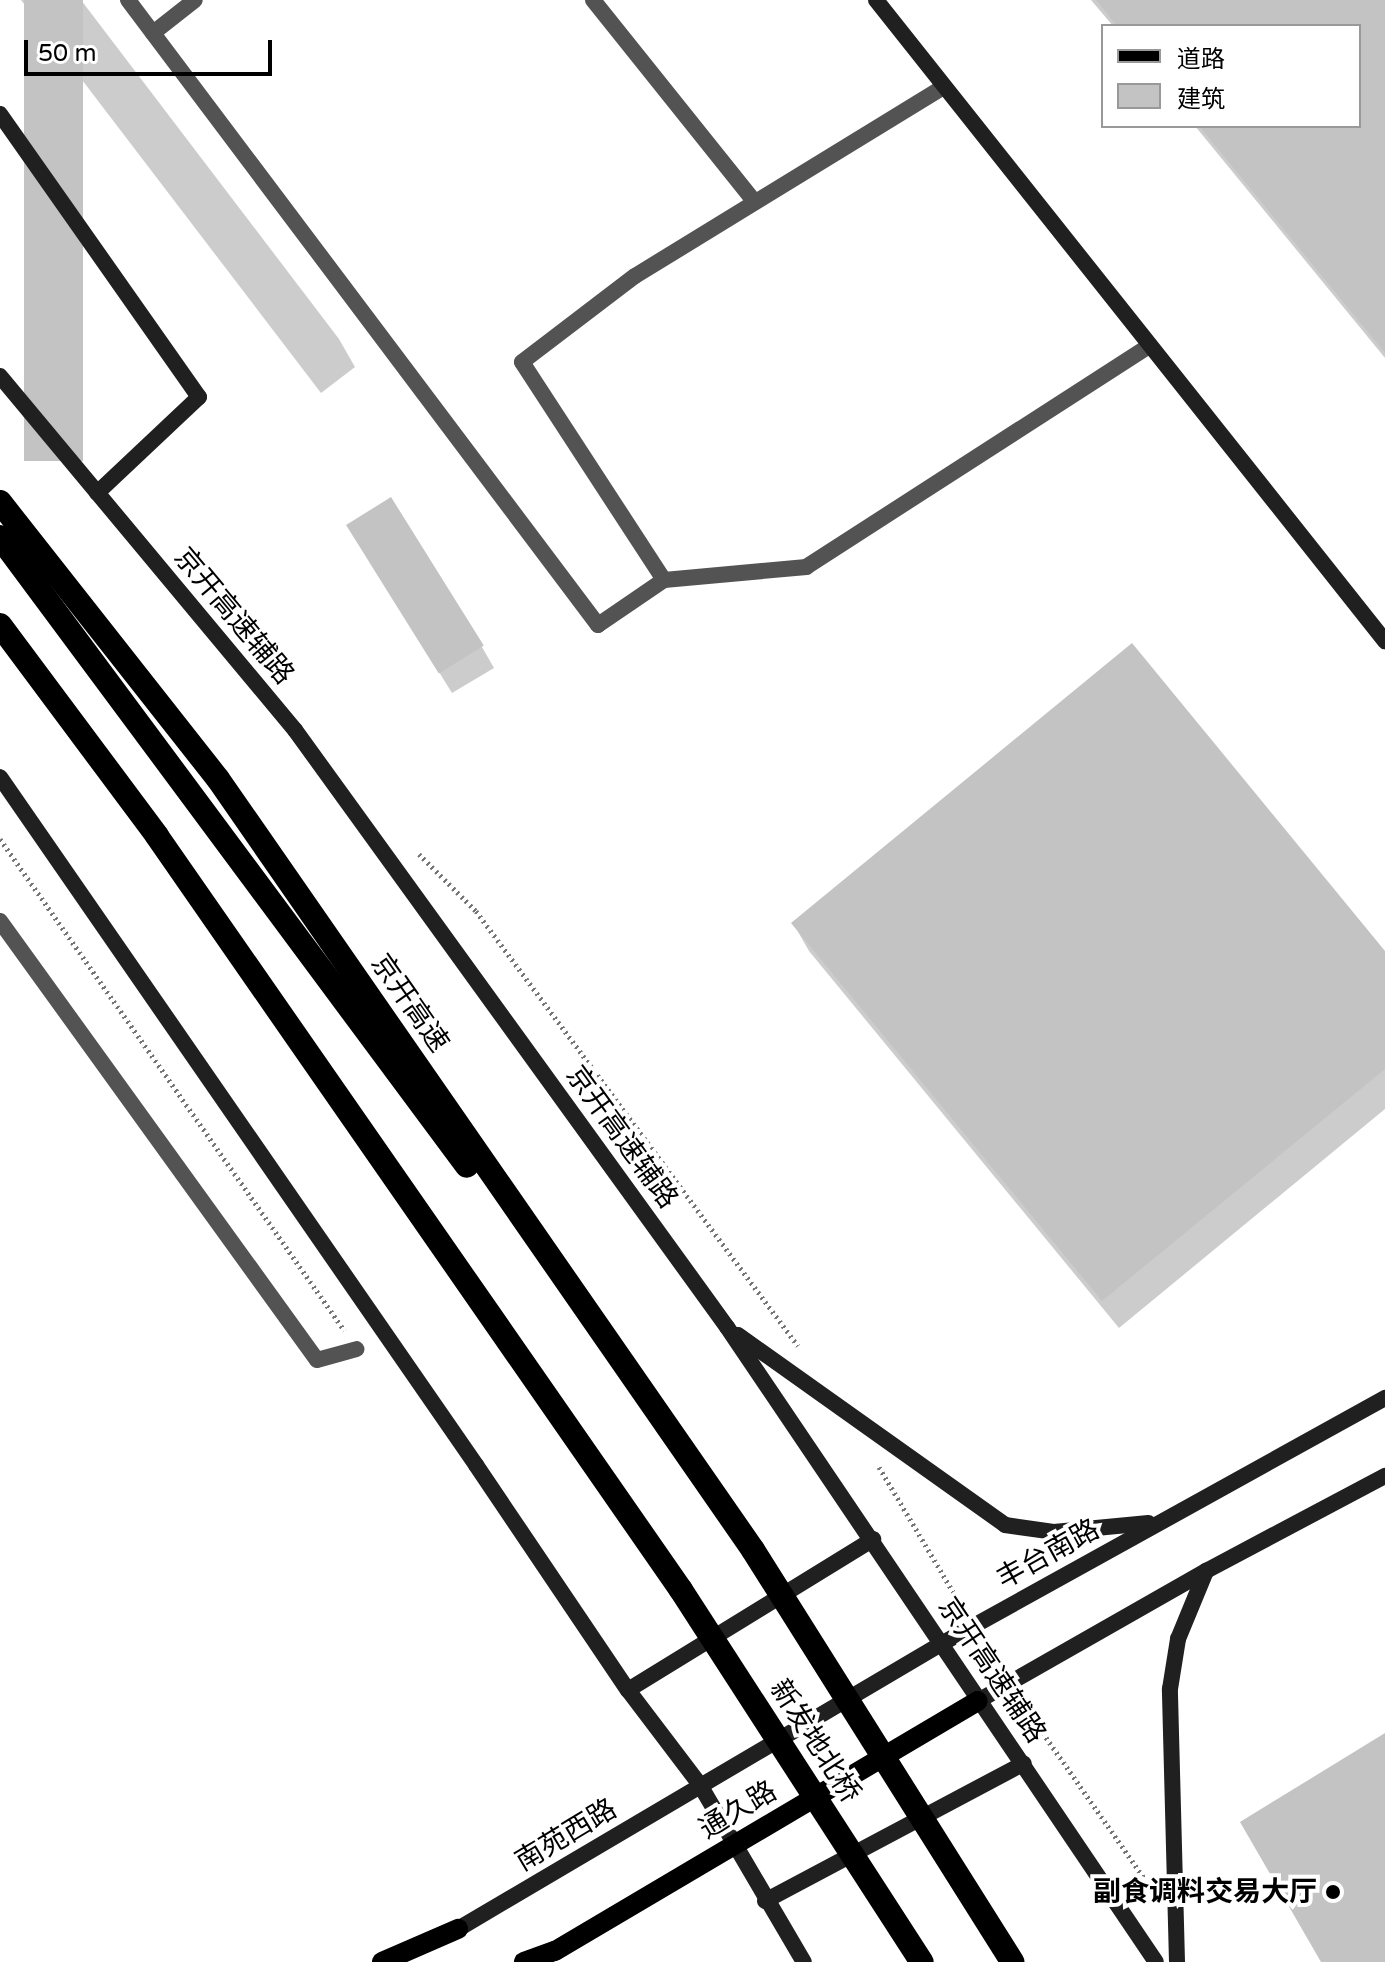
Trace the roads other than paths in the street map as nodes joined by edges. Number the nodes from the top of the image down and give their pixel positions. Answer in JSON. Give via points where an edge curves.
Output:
{"nodes":[{"id":1,"x":128,"y":0,"type":"edge"},
{"id":2,"x":195,"y":0,"type":"edge"},
{"id":3,"x":593,"y":0,"type":"edge"},
{"id":4,"x":876,"y":0,"type":"edge"},
{"id":5,"x":153,"y":33,"type":"junction"},
{"id":6,"x":944,"y":87,"type":"junction"},
{"id":7,"x":0,"y":114,"type":"edge"},
{"id":8,"x":755,"y":202,"type":"junction"},
{"id":9,"x":1150,"y":345,"type":"junction"},
{"id":10,"x":0,"y":376,"type":"edge"},
{"id":11,"x":97,"y":493,"type":"junction"},
{"id":12,"x":0,"y":502,"type":"edge"},
{"id":13,"x":0,"y":537,"type":"edge"},
{"id":14,"x":664,"y":580,"type":"junction"},
{"id":15,"x":0,"y":625,"type":"edge"},
{"id":16,"x":0,"y":633,"type":"edge"},
{"id":17,"x":1385,"y":641,"type":"edge"},
{"id":18,"x":0,"y":777,"type":"edge"},
{"id":19,"x":0,"y":921,"type":"edge"},
{"id":20,"x":469,"y":1284,"type":"junction"},
{"id":21,"x":727,"y":1327,"type":"junction"},
{"id":22,"x":357,"y":1349,"type":"road end"},
{"id":23,"x":1385,"y":1398,"type":"edge"},
{"id":24,"x":1385,"y":1476,"type":"edge"},
{"id":25,"x":1159,"y":1522,"type":"junction"},
{"id":26,"x":873,"y":1539,"type":"junction"},
{"id":27,"x":753,"y":1550,"type":"junction"},
{"id":28,"x":1206,"y":1571,"type":"junction"},
{"id":29,"x":941,"y":1644,"type":"junction"},
{"id":30,"x":628,"y":1690,"type":"junction"},
{"id":31,"x":978,"y":1701,"type":"junction"},
{"id":32,"x":1024,"y":1763,"type":"junction"},
{"id":33,"x":700,"y":1785,"type":"junction"},
{"id":34,"x":734,"y":1845,"type":"junction"},
{"id":35,"x":765,"y":1901,"type":"junction"},
{"id":36,"x":458,"y":1929,"type":"joint"},
{"id":37,"x":382,"y":1962,"type":"edge"},
{"id":38,"x":524,"y":1962,"type":"edge"},
{"id":39,"x":804,"y":1962,"type":"edge"},
{"id":40,"x":922,"y":1962,"type":"edge"},
{"id":41,"x":1012,"y":1962,"type":"edge"},
{"id":42,"x":1156,"y":1962,"type":"edge"},
{"id":43,"x":1177,"y":1962,"type":"edge"}],
"edges":[{"from":1,"to":5,"type":"lane"},
{"from":2,"to":5,"type":"lane"},
{"from":3,"to":8,"type":"lane"},
{"from":4,"to":6,"type":"main road"},
{"from":5,"to":14,"type":"lane","via":[[598,625]]},
{"from":6,"to":8,"type":"lane"},
{"from":6,"to":9,"type":"main road"},
{"from":7,"to":11,"type":"main road","via":[[199,397]]},
{"from":8,"to":14,"type":"lane","via":[[635,276],[522,362]]},
{"from":9,"to":14,"type":"lane","via":[[806,567]]},
{"from":9,"to":17,"type":"main road"},
{"from":10,"to":11,"type":"main road","name":"京开高速辅路"},
{"from":11,"to":21,"type":"main road","name":"京开高速辅路","via":[[295,730]]},
{"from":12,"to":27,"type":"highway","name":"京开高速","via":[[218,779]]},
{"from":13,"to":27,"type":"highway"},
{"from":15,"to":20,"type":"highway","via":[[157,836]]},
{"from":16,"to":20,"type":"highway"},
{"from":18,"to":30,"type":"main road"},
{"from":19,"to":22,"type":"lane","via":[[317,1360]]},
{"from":20,"to":40,"type":"highway","name":"新发地北桥","via":[[681,1590]]},
{"from":21,"to":25,"type":"main road","via":[[1005,1525],[1054,1532]]},
{"from":21,"to":26,"type":"main road","name":"京开高速辅路"},
{"from":23,"to":25,"type":"main road","name":"丰台南路"},
{"from":24,"to":28,"type":"main road"},
{"from":25,"to":29,"type":"main road","name":"丰台南路"},
{"from":26,"to":29,"type":"main road","name":"京开高速辅路"},
{"from":26,"to":30,"type":"main road"},
{"from":27,"to":41,"type":"highway","name":"新发地北桥"},
{"from":28,"to":31,"type":"main road"},
{"from":28,"to":43,"type":"main road","via":[[1178,1639],[1170,1689]]},
{"from":29,"to":31,"type":"main road","name":"京开高速辅路"},
{"from":29,"to":33,"type":"main road","name":"丰台南路"},
{"from":30,"to":33,"type":"main road"},
{"from":31,"to":32,"type":"main road","name":"京开高速辅路"},
{"from":31,"to":34,"type":"main road","name":"通久路"},
{"from":32,"to":35,"type":"main road"},
{"from":32,"to":42,"type":"main road","name":"京开高速辅路"},
{"from":33,"to":34,"type":"main road"},
{"from":33,"to":36,"type":"main road","name":"南苑西路"},
{"from":34,"to":35,"type":"main road"},
{"from":34,"to":38,"type":"main road","name":"通久路","via":[[555,1951]]},
{"from":35,"to":39,"type":"main road"},
{"from":36,"to":37,"type":"main road"}]}
